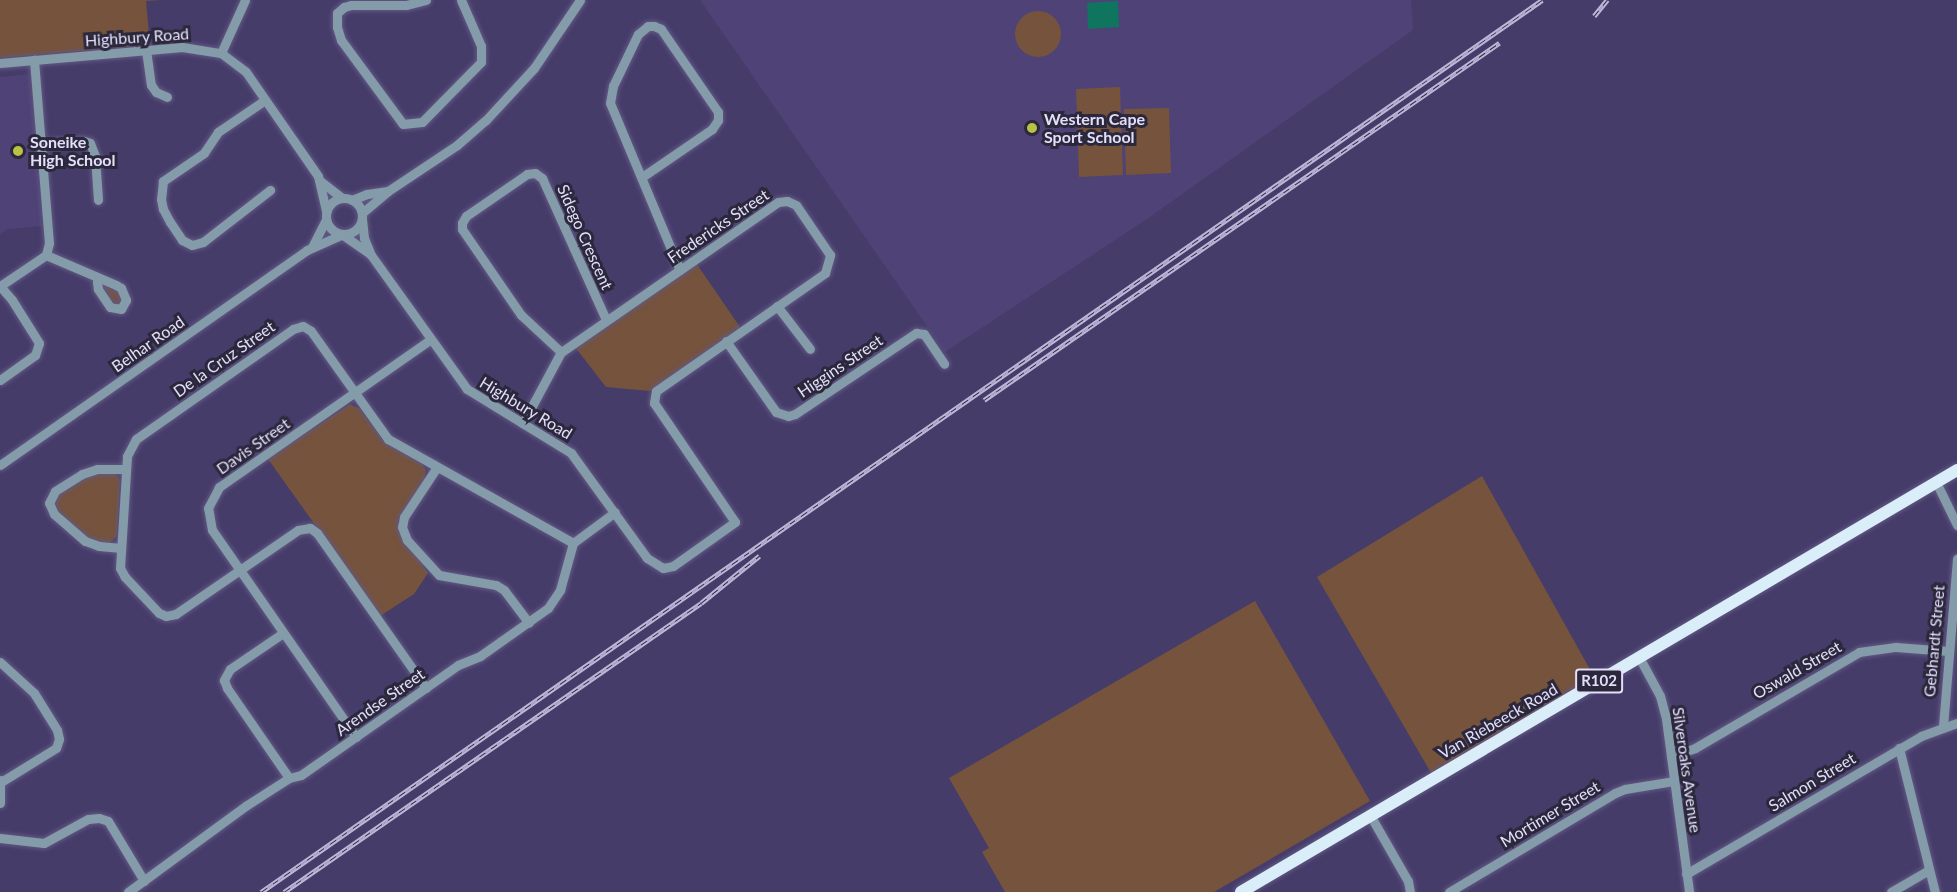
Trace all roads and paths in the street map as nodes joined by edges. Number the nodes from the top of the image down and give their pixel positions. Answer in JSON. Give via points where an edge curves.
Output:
{"nodes":[{"id":1,"x":244,"y":0,"type":"edge"},
{"id":2,"x":426,"y":0,"type":"edge"},
{"id":3,"x":461,"y":0,"type":"edge"},
{"id":4,"x":580,"y":0,"type":"edge"},
{"id":5,"x":146,"y":50,"type":"junction"},
{"id":6,"x":221,"y":53,"type":"junction"},
{"id":7,"x":34,"y":60,"type":"junction"},
{"id":8,"x":0,"y":63,"type":"edge"},
{"id":9,"x":167,"y":97,"type":"dead end"},
{"id":10,"x":266,"y":100,"type":"junction"},
{"id":11,"x":40,"y":144,"type":"junction"},
{"id":12,"x":642,"y":177,"type":"junction"},
{"id":13,"x":320,"y":180,"type":"junction"},
{"id":14,"x":270,"y":190,"type":"dead end"},
{"id":15,"x":388,"y":190,"type":"junction"},
{"id":16,"x":342,"y":198,"type":"junction"},
{"id":17,"x":98,"y":200,"type":"dead end"},
{"id":18,"x":352,"y":200,"type":"junction"},
{"id":19,"x":326,"y":216,"type":"junction"},
{"id":20,"x":362,"y":216,"type":"junction"},
{"id":21,"x":341,"y":235,"type":"junction"},
{"id":22,"x":312,"y":247,"type":"junction"},
{"id":23,"x":46,"y":255,"type":"junction"},
{"id":24,"x":371,"y":255,"type":"junction"},
{"id":25,"x":680,"y":270,"type":"junction"},
{"id":26,"x":99,"y":278,"type":"dead end"},
{"id":27,"x":0,"y":286,"type":"edge"},
{"id":28,"x":777,"y":306,"type":"junction"},
{"id":29,"x":606,"y":320,"type":"junction"},
{"id":30,"x":430,"y":340,"type":"junction"},
{"id":31,"x":726,"y":341,"type":"junction"},
{"id":32,"x":810,"y":348,"type":"dead end"},
{"id":33,"x":561,"y":352,"type":"junction"},
{"id":34,"x":944,"y":364,"type":"dead end"},
{"id":35,"x":0,"y":380,"type":"edge"},
{"id":36,"x":355,"y":394,"type":"junction"},
{"id":37,"x":523,"y":423,"type":"junction"},
{"id":38,"x":0,"y":465,"type":"edge"},
{"id":39,"x":437,"y":466,"type":"junction"},
{"id":40,"x":126,"y":469,"type":"junction"},
{"id":41,"x":1957,"y":470,"type":"edge"},
{"id":42,"x":1936,"y":482,"type":"junction"},
{"id":43,"x":615,"y":512,"type":"junction"},
{"id":44,"x":1957,"y":525,"type":"edge"},
{"id":45,"x":573,"y":543,"type":"junction"},
{"id":46,"x":121,"y":548,"type":"junction"},
{"id":47,"x":1957,"y":559,"type":"edge"},
{"id":48,"x":239,"y":570,"type":"junction"},
{"id":49,"x":529,"y":623,"type":"junction"},
{"id":50,"x":283,"y":633,"type":"junction"},
{"id":51,"x":1948,"y":651,"type":"junction"},
{"id":52,"x":1639,"y":657,"type":"junction"},
{"id":53,"x":0,"y":662,"type":"edge"},
{"id":54,"x":426,"y":688,"type":"junction"},
{"id":55,"x":1957,"y":723,"type":"edge"},
{"id":56,"x":1942,"y":726,"type":"junction"},
{"id":57,"x":356,"y":737,"type":"junction"},
{"id":58,"x":1899,"y":748,"type":"junction"},
{"id":59,"x":1671,"y":756,"type":"junction"},
{"id":60,"x":289,"y":778,"type":"junction"},
{"id":61,"x":1,"y":781,"type":"edge"},
{"id":62,"x":1674,"y":781,"type":"junction"},
{"id":63,"x":0,"y":803,"type":"edge"},
{"id":64,"x":1370,"y":815,"type":"junction"},
{"id":65,"x":0,"y":838,"type":"edge"},
{"id":66,"x":1929,"y":870,"type":"junction"},
{"id":67,"x":1686,"y":874,"type":"junction"},
{"id":68,"x":144,"y":881,"type":"junction"},
{"id":69,"x":128,"y":892,"type":"edge"},
{"id":70,"x":1241,"y":892,"type":"edge"},
{"id":71,"x":1410,"y":892,"type":"edge"},
{"id":72,"x":1449,"y":892,"type":"edge"},
{"id":73,"x":1689,"y":892,"type":"edge"},
{"id":74,"x":1891,"y":892,"type":"edge"},
{"id":75,"x":1935,"y":892,"type":"edge"}],
"edges":[{"from":1,"to":6,"type":"street"},
{"from":2,"to":3,"type":"street","via":[[406,5],[351,5],[337,13],[341,40],[403,124],[422,122],[481,62],[481,46]]},
{"from":4,"to":15,"type":"street","via":[[534,68],[485,121]]},
{"from":5,"to":6,"type":"street","name":"Highbury Road","via":[[198,48]]},
{"from":5,"to":7,"type":"street","name":"Highbury Road"},
{"from":5,"to":9,"type":"street","via":[[151,85]]},
{"from":6,"to":10,"type":"street","name":"Highbury Road","via":[[246,72]]},
{"from":7,"to":8,"type":"street","name":"Highbury Road"},
{"from":7,"to":11,"type":"street"},
{"from":10,"to":13,"type":"street","name":"Highbury Road"},
{"from":10,"to":14,"type":"street","via":[[218,132],[204,153],[163,181],[162,209],[182,240],[192,244],[203,242]]},
{"from":11,"to":17,"type":"street","via":[[90,143],[95,156]]},
{"from":11,"to":23,"type":"street","via":[[50,243]]},
{"from":12,"to":12,"type":"street","via":[[712,129],[718,120],[718,112],[661,29],[654,26],[638,34],[610,94],[613,113]]},
{"from":12,"to":25,"type":"street"},
{"from":13,"to":16,"type":"street","name":"Highbury Road"},
{"from":13,"to":19,"type":"street","name":"Highbury Road"},
{"from":15,"to":18,"type":"street"},
{"from":15,"to":20,"type":"street"},
{"from":16,"to":18,"type":"street"},
{"from":16,"to":19,"type":"street","via":[[332,202]]},
{"from":18,"to":20,"type":"street"},
{"from":19,"to":21,"type":"street","via":[[329,227]]},
{"from":19,"to":22,"type":"street","name":"Belhar Road"},
{"from":20,"to":21,"type":"street","via":[[358,228]]},
{"from":20,"to":24,"type":"street","name":"Highbury Road"},
{"from":21,"to":22,"type":"street","name":"Belhar Road"},
{"from":21,"to":24,"type":"street","name":"Highbury Road"},
{"from":22,"to":38,"type":"street","name":"Belhar Road"},
{"from":23,"to":26,"type":"street"},
{"from":23,"to":27,"type":"street"},
{"from":24,"to":30,"type":"street","name":"Highbury Road"},
{"from":25,"to":28,"type":"street","name":"Fredericks Street","via":[[778,202],[790,202],[830,259],[825,273]]},
{"from":25,"to":29,"type":"street","name":"Fredericks Street"},
{"from":27,"to":35,"type":"street","via":[[39,343],[35,355]]},
{"from":28,"to":31,"type":"street","name":"Fredericks Street"},
{"from":28,"to":32,"type":"street"},
{"from":29,"to":33,"type":"street","name":"Fredericks Street"},
{"from":29,"to":33,"type":"street","name":"Sidego Crescent","via":[[542,178],[532,173],[524,175],[464,218],[462,230],[520,315]]},
{"from":30,"to":36,"type":"street","name":"Davis Street"},
{"from":30,"to":37,"type":"street","name":"Highbury Road","via":[[467,389]]},
{"from":31,"to":34,"type":"street","name":"Higgins Street","via":[[776,412],[788,416],[916,333],[924,334]]},
{"from":31,"to":43,"type":"street","name":"Highbury Road","via":[[656,391],[653,399],[735,522],[673,566],[663,568],[650,561]]},
{"from":33,"to":37,"type":"street","name":"Fredericks Street"},
{"from":36,"to":39,"type":"street","name":"De la Cruz Street","via":[[388,439]]},
{"from":36,"to":40,"type":"street","name":"De la Cruz Street","via":[[309,329],[296,327],[136,439],[127,456]]},
{"from":36,"to":48,"type":"street","name":"Davis Street","via":[[219,487],[212,496],[210,525]]},
{"from":37,"to":43,"type":"street","name":"Highbury Road","via":[[571,453]]},
{"from":39,"to":45,"type":"street","name":"De la Cruz Street"},
{"from":39,"to":49,"type":"street","via":[[404,517],[402,528],[407,540],[439,574],[504,590]]},
{"from":40,"to":46,"type":"street","name":"De la Cruz Street"},
{"from":40,"to":46,"type":"street","via":[[96,469],[82,474],[55,491],[49,503],[54,514],[85,541]]},
{"from":41,"to":42,"type":"main road","name":"Van Riebeeck Road","number":"R102"},
{"from":42,"to":44,"type":"street"},
{"from":42,"to":52,"type":"main road","name":"Van Riebeeck Road","number":"R102"},
{"from":43,"to":45,"type":"street"},
{"from":45,"to":49,"type":"street","name":"Arendse Street","via":[[556,600]]},
{"from":46,"to":48,"type":"street","name":"De la Cruz Street","via":[[120,567],[125,577],[164,615],[176,614]]},
{"from":47,"to":51,"type":"street","name":"Gebhardt Street"},
{"from":48,"to":50,"type":"street","name":"Davis Street"},
{"from":48,"to":54,"type":"street","name":"De la Cruz Street","via":[[300,528],[315,531]]},
{"from":49,"to":54,"type":"street","name":"Arendse Street"},
{"from":50,"to":57,"type":"street","name":"Davis Street"},
{"from":50,"to":60,"type":"street","via":[[230,669],[224,680]]},
{"from":51,"to":56,"type":"street","name":"Gebhardt Street"},
{"from":51,"to":59,"type":"street","name":"Oswald Street","via":[[1896,647],[1859,652],[1695,748]]},
{"from":52,"to":59,"type":"street","name":"Silveroaks Avenue","via":[[1663,706]]},
{"from":52,"to":64,"type":"main road","name":"Van Riebeeck Road","number":"R102"},
{"from":53,"to":61,"type":"street","via":[[34,693],[59,739],[56,748]]},
{"from":54,"to":57,"type":"street","name":"Arendse Street"},
{"from":55,"to":56,"type":"street","name":"Salmon Street"},
{"from":56,"to":58,"type":"street","name":"Salmon Street"},
{"from":57,"to":60,"type":"street","name":"Arendse Street","via":[[301,775]]},
{"from":58,"to":66,"type":"street"},
{"from":58,"to":67,"type":"street","name":"Salmon Street"},
{"from":59,"to":62,"type":"street","name":"Silveroaks Avenue"},
{"from":60,"to":68,"type":"street","name":"Arendse Street"},
{"from":61,"to":63,"type":"street"},
{"from":62,"to":67,"type":"street","name":"Silveroaks Avenue"},
{"from":62,"to":72,"type":"street","name":"Mortimer Street","via":[[1615,793]]},
{"from":64,"to":70,"type":"main road","name":"Van Riebeeck Road","number":"R102"},
{"from":64,"to":71,"type":"street","via":[[1408,881]]},
{"from":65,"to":68,"type":"street","via":[[44,843],[88,819],[99,818],[108,822]]},
{"from":66,"to":74,"type":"street"},
{"from":66,"to":75,"type":"street"},
{"from":67,"to":73,"type":"street","name":"Silveroaks Avenue"},
{"from":68,"to":69,"type":"street","name":"Arendse Street"}]}
